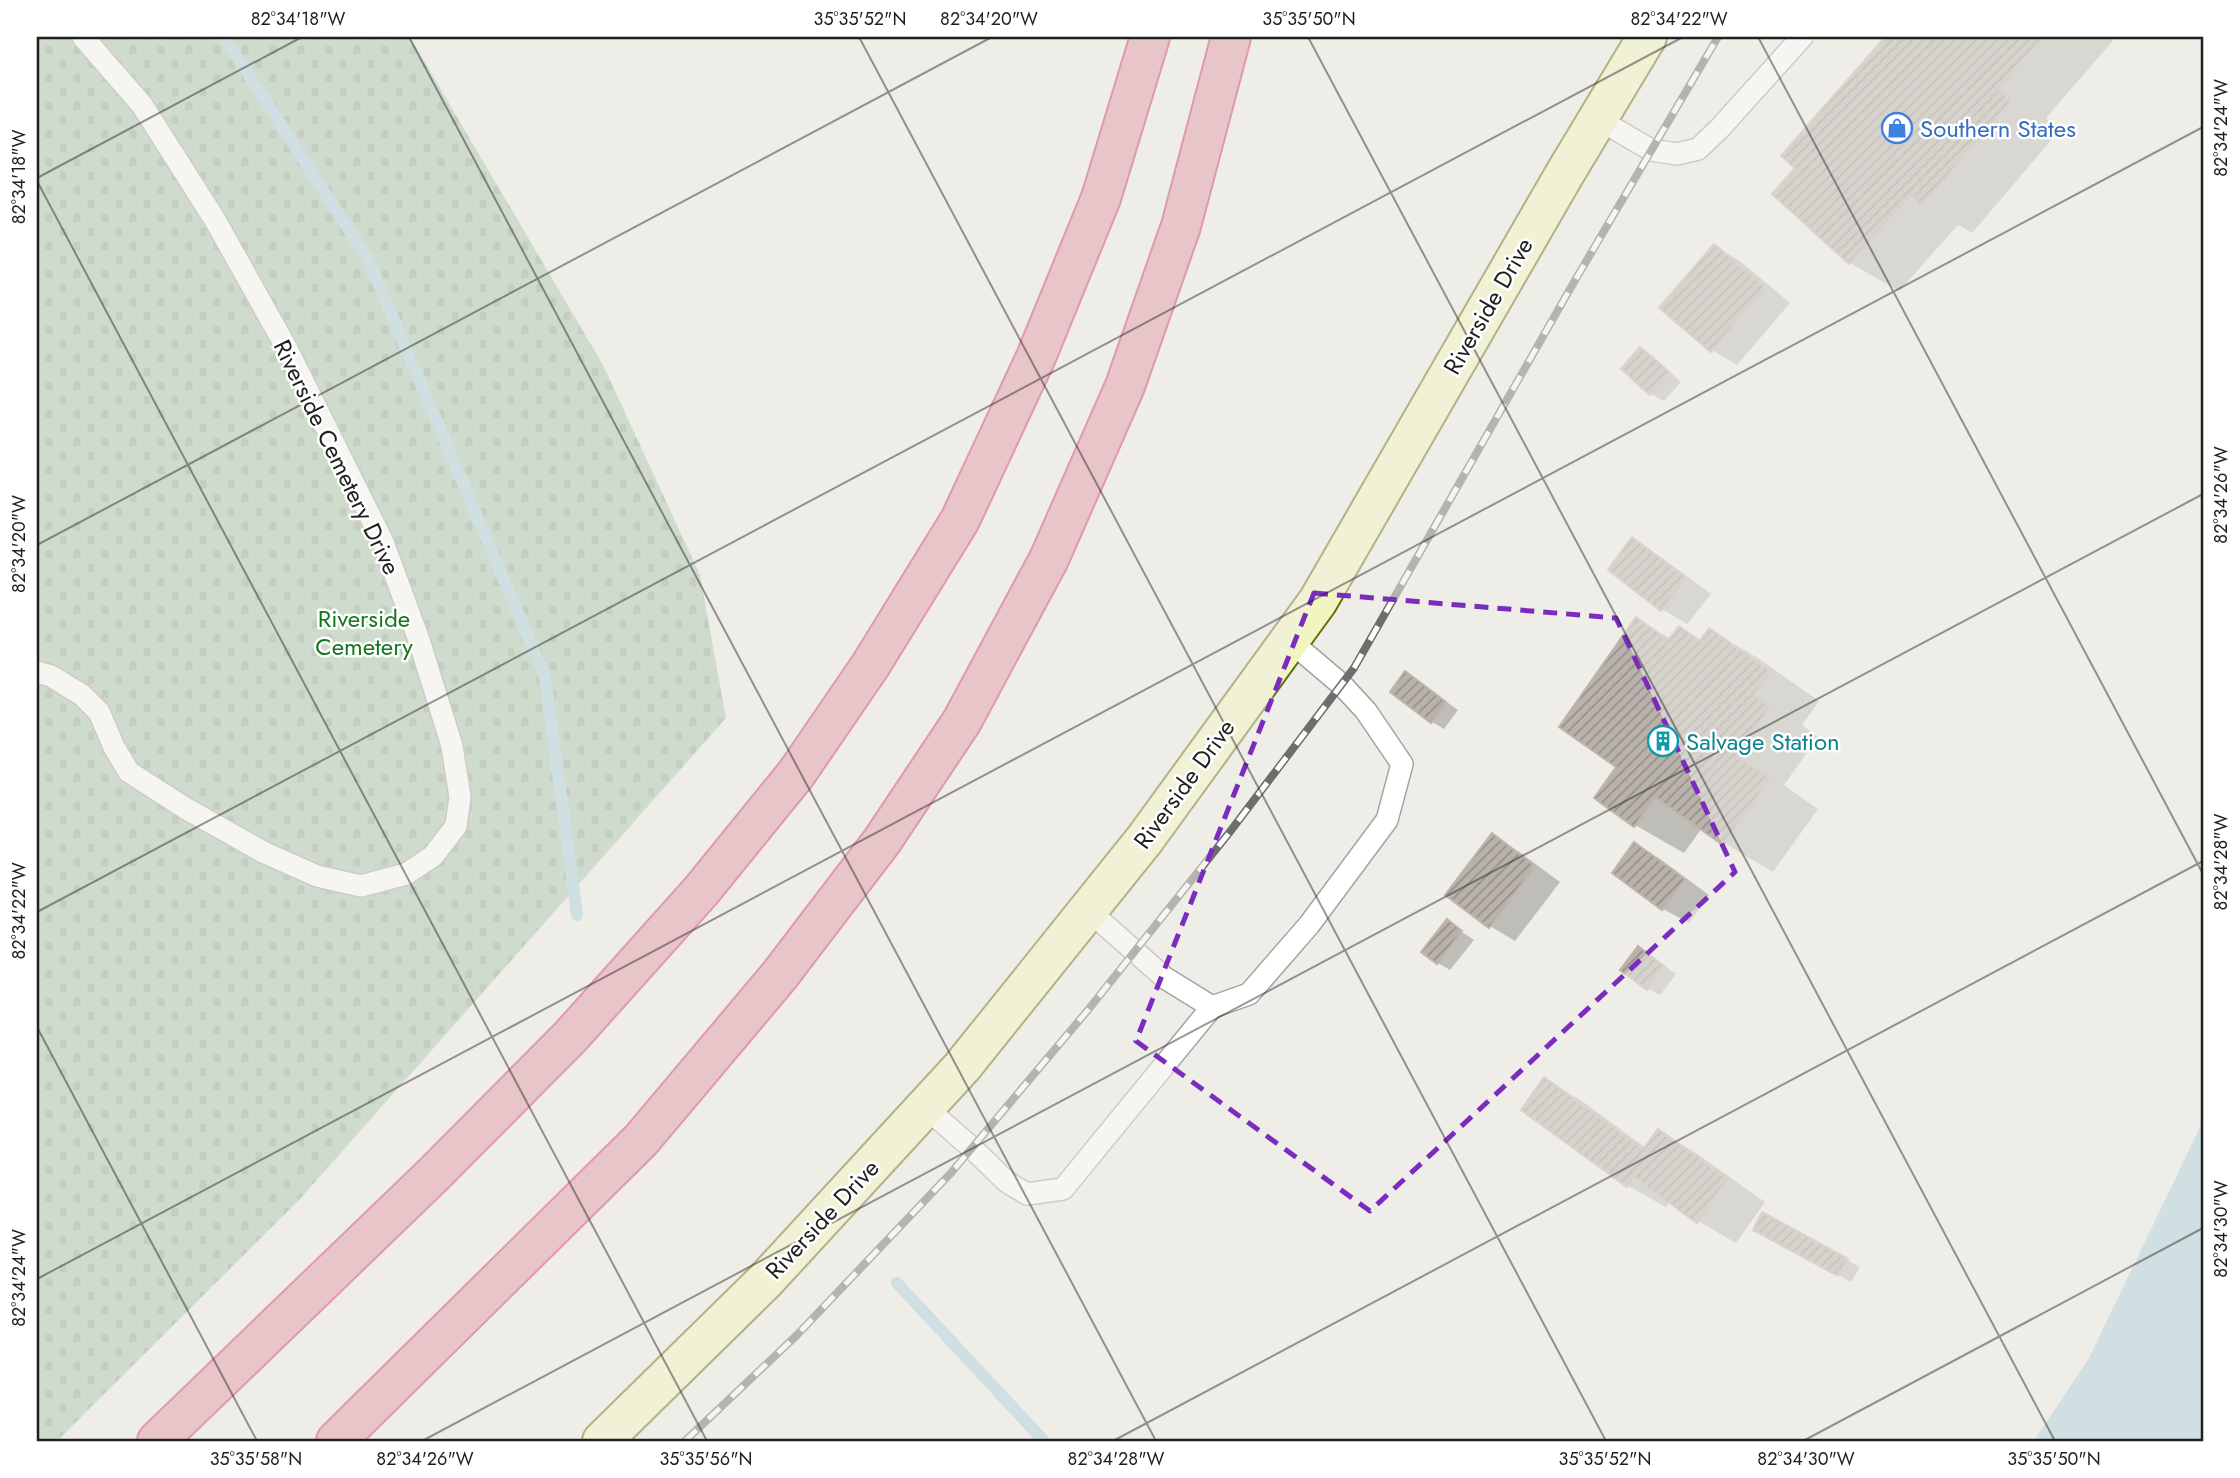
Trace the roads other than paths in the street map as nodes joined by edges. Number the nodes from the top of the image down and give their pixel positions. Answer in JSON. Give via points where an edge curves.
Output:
{"nodes":[{"id":1,"x":83,"y":37,"type":"edge"},
{"id":2,"x":1150,"y":37,"type":"edge"},
{"id":3,"x":1231,"y":37,"type":"edge"},
{"id":4,"x":1647,"y":37,"type":"edge"},
{"id":5,"x":1802,"y":37,"type":"edge"},
{"id":6,"x":1598,"y":119,"type":"junction"},
{"id":7,"x":1289,"y":640,"type":"junction"},
{"id":8,"x":37,"y":672,"type":"edge"},
{"id":9,"x":1088,"y":910,"type":"junction"},
{"id":10,"x":1212,"y":1007,"type":"junction"},
{"id":11,"x":925,"y":1107,"type":"junction"},
{"id":12,"x":157,"y":1441,"type":"edge"},
{"id":13,"x":336,"y":1441,"type":"edge"},
{"id":14,"x":602,"y":1441,"type":"edge"}],
"edges":[{"from":1,"to":8,"type":"lane","name":"Riverside Cemetery Drive","via":[[142,105],[215,220],[286,347],[383,542],[453,746],[460,797],[456,826],[433,856],[406,874],[361,886],[317,877],[263,852],[129,772],[99,712],[82,695]]},
{"from":2,"to":12,"type":"highway","via":[[1101,198],[1036,357],[960,520],[870,666],[796,774],[701,891],[571,1036]]},
{"from":3,"to":13,"type":"highway","via":[[1181,226],[1125,386],[1049,559],[962,721],[882,841],[779,976],[641,1140]]},
{"from":4,"to":6,"type":"main road","name":"Riverside Drive"},
{"from":5,"to":6,"type":"lane","via":[[1698,149],[1677,154],[1651,150]]},
{"from":6,"to":7,"type":"main road","name":"Riverside Drive","via":[[1318,601]]},
{"from":7,"to":9,"type":"main road","name":"Riverside Drive"},
{"from":7,"to":10,"type":"lane","via":[[1366,711],[1402,764],[1387,820],[1309,925],[1249,994]]},
{"from":9,"to":10,"type":"lane","via":[[1165,978]]},
{"from":9,"to":11,"type":"main road","name":"Riverside Drive"},
{"from":10,"to":11,"type":"lane","via":[[1063,1189],[1027,1194],[1007,1182]]},
{"from":11,"to":14,"type":"main road","name":"Riverside Drive","via":[[765,1281]]}]}
